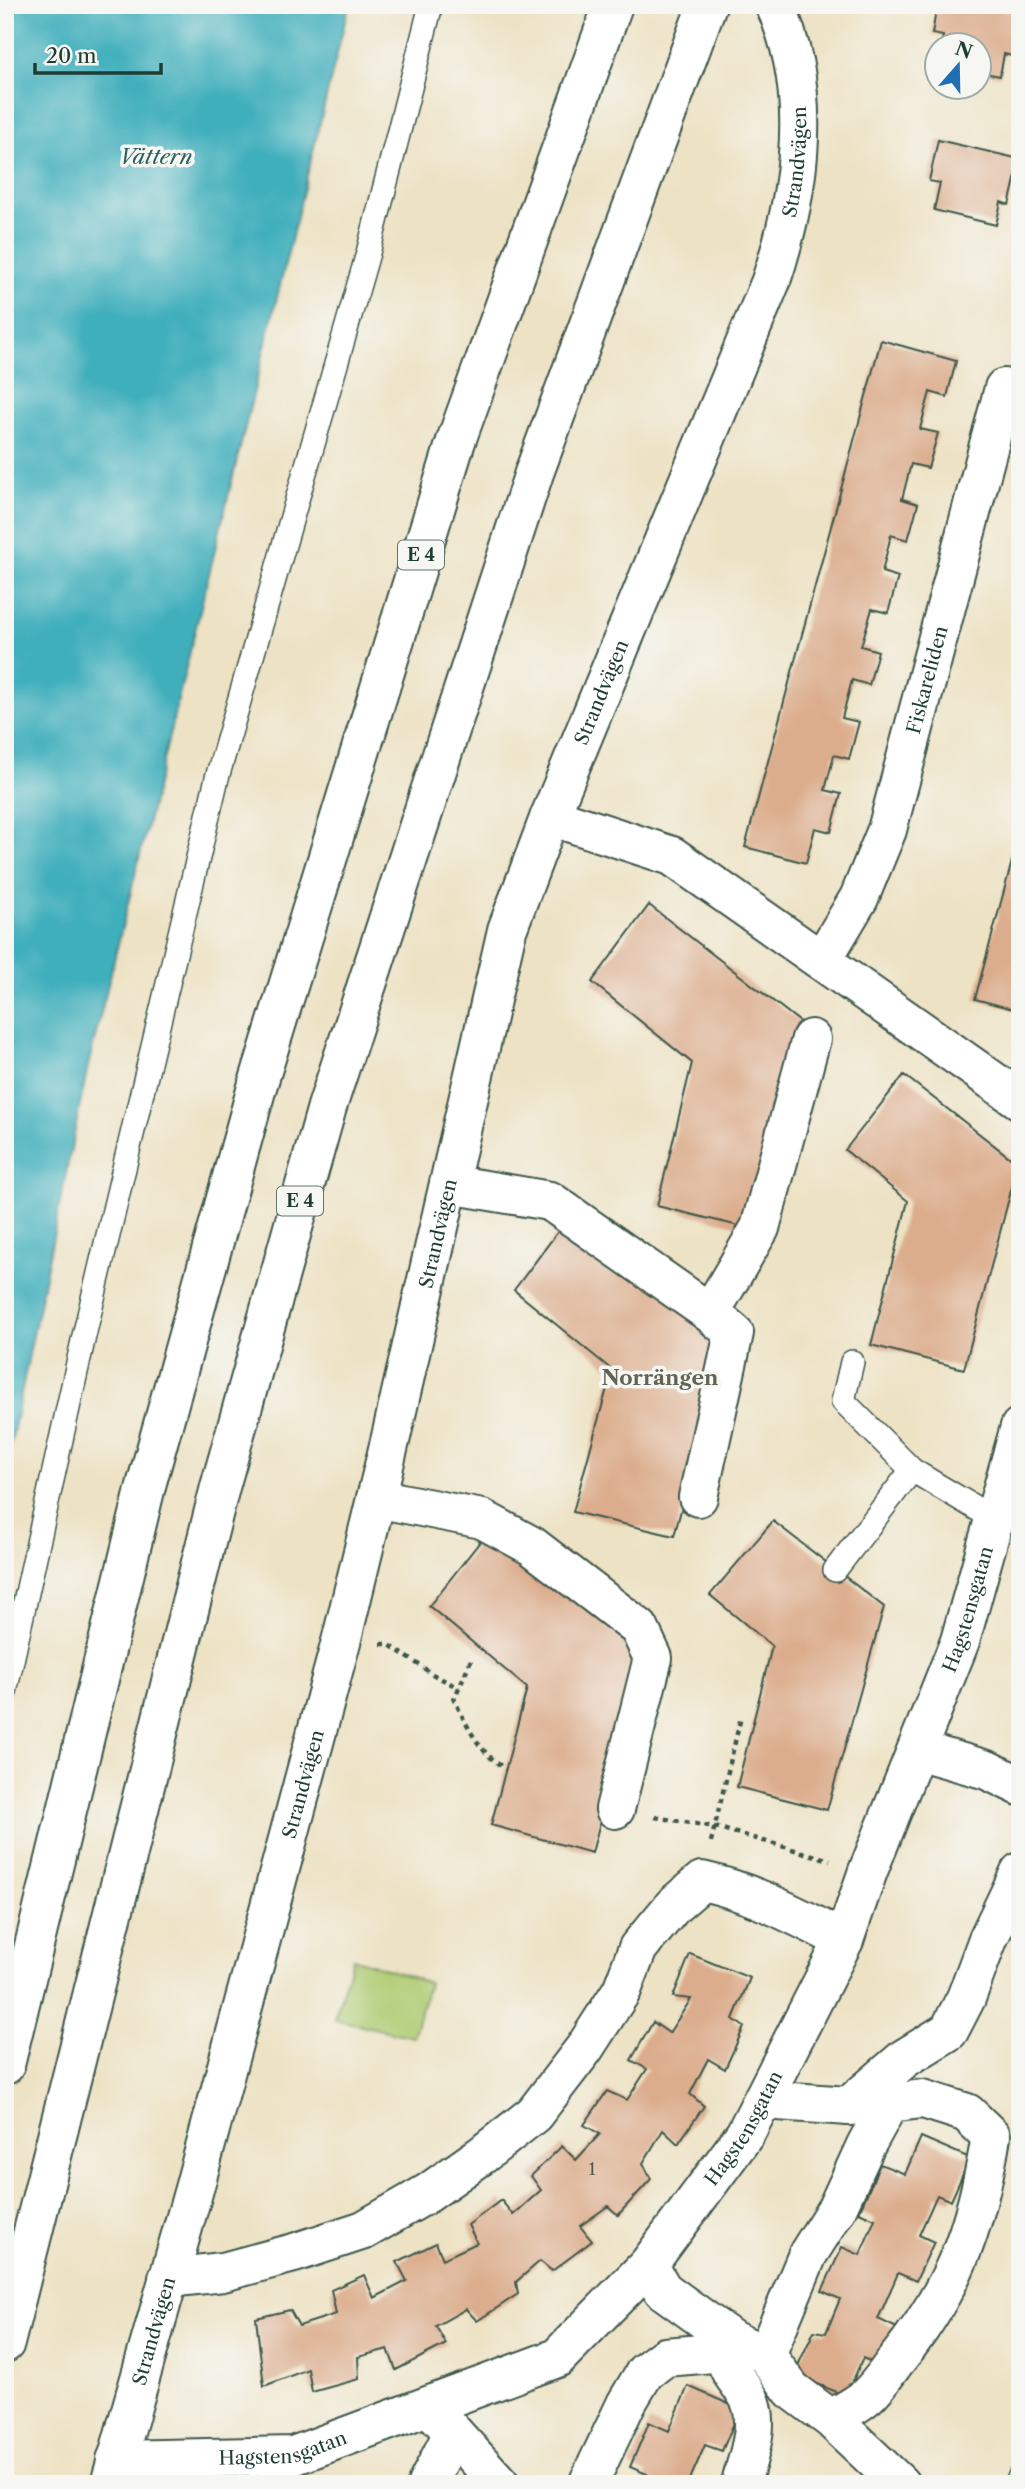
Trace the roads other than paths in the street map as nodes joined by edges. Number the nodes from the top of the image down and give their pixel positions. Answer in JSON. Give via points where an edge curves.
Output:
{"nodes":[{"id":1,"x":431,"y":5,"type":"edge"},
{"id":2,"x":707,"y":5,"type":"edge"},
{"id":3,"x":775,"y":5,"type":"edge"},
{"id":4,"x":609,"y":17,"type":"edge"},
{"id":5,"x":1004,"y":388,"type":"dead end"},
{"id":6,"x":550,"y":816,"type":"junction"},
{"id":7,"x":822,"y":960,"type":"junction"},
{"id":8,"x":811,"y":1039,"type":"dead end"},
{"id":9,"x":1020,"y":1100,"type":"edge"},
{"id":10,"x":449,"y":1184,"type":"junction"},
{"id":11,"x":710,"y":1313,"type":"junction"},
{"id":12,"x":852,"y":1362,"type":"dead end"},
{"id":13,"x":1020,"y":1427,"type":"edge"},
{"id":14,"x":912,"y":1471,"type":"junction"},
{"id":15,"x":698,"y":1497,"type":"dead end"},
{"id":16,"x":376,"y":1498,"type":"junction"},
{"id":17,"x":994,"y":1519,"type":"junction"},
{"id":18,"x":835,"y":1570,"type":"dead end"},
{"id":19,"x":5,"y":1692,"type":"edge"},
{"id":20,"x":917,"y":1750,"type":"junction"},
{"id":21,"x":1020,"y":1786,"type":"edge"},
{"id":22,"x":615,"y":1809,"type":"road end"},
{"id":23,"x":1020,"y":1872,"type":"edge"},
{"id":24,"x":844,"y":1940,"type":"junction"},
{"id":25,"x":5,"y":2065,"type":"edge"},
{"id":26,"x":763,"y":2100,"type":"junction"},
{"id":27,"x":889,"y":2102,"type":"junction"},
{"id":28,"x":849,"y":2106,"type":"junction"},
{"id":29,"x":1005,"y":2140,"type":"edge"},
{"id":30,"x":648,"y":2265,"type":"junction"},
{"id":31,"x":168,"y":2278,"type":"junction"},
{"id":32,"x":5,"y":2343,"type":"edge"},
{"id":33,"x":741,"y":2349,"type":"junction"},
{"id":34,"x":429,"y":2406,"type":"junction"},
{"id":35,"x":831,"y":2419,"type":"junction"},
{"id":36,"x":453,"y":2433,"type":"junction"},
{"id":37,"x":113,"y":2472,"type":"edge"},
{"id":38,"x":1020,"y":2476,"type":"edge"},
{"id":39,"x":427,"y":2484,"type":"edge"},
{"id":40,"x":500,"y":2484,"type":"edge"},
{"id":41,"x":588,"y":2484,"type":"edge"},
{"id":42,"x":741,"y":2484,"type":"edge"},
{"id":43,"x":900,"y":2484,"type":"edge"},
{"id":44,"x":1017,"y":2484,"type":"edge"}],
"edges":[{"from":1,"to":19,"type":"lane","via":[[368,253],[217,778],[87,1322]]},
{"from":2,"to":32,"type":"main road","number":"E 4","via":[[534,473],[327,1107],[220,1487]]},
{"from":3,"to":6,"type":"main road","name":"Strandvägen","via":[[799,87],[799,141],[787,234]]},
{"from":4,"to":25,"type":"main road","number":"E 4","via":[[456,441],[257,1087],[147,1482]]},
{"from":5,"to":7,"type":"main road","name":"Fiskareliden","via":[[887,830],[859,898]]},
{"from":6,"to":7,"type":"main road","via":[[672,856]]},
{"from":6,"to":10,"type":"main road","name":"Strandvägen","via":[[507,930]]},
{"from":7,"to":9,"type":"main road"},
{"from":8,"to":11,"type":"main road","via":[[760,1227]]},
{"from":10,"to":11,"type":"main road","via":[[550,1202]]},
{"from":10,"to":16,"type":"main road","name":"Strandvägen"},
{"from":11,"to":15,"type":"main road","via":[[734,1333]]},
{"from":12,"to":14,"type":"lane","via":[[843,1401]]},
{"from":13,"to":17,"type":"main road","name":"Hagstensgatan"},
{"from":14,"to":17,"type":"lane"},
{"from":14,"to":18,"type":"lane"},
{"from":16,"to":22,"type":"main road","via":[[482,1519],[531,1546],[639,1628],[653,1658]]},
{"from":16,"to":31,"type":"main road","name":"Strandvägen"},
{"from":17,"to":20,"type":"main road","name":"Hagstensgatan","via":[[960,1641]]},
{"from":20,"to":21,"type":"main road","via":[[987,1770]]},
{"from":20,"to":24,"type":"main road","name":"Hagstensgatan"},
{"from":23,"to":28,"type":"main road","via":[[949,2031],[905,2058]]},
{"from":24,"to":26,"type":"main road","name":"Hagstensgatan"},
{"from":24,"to":31,"type":"main road","via":[[732,1887],[702,1881],[674,1905],[638,1948],[622,1990],[534,2114],[482,2155],[364,2230],[223,2272]]},
{"from":26,"to":28,"type":"main road"},
{"from":26,"to":30,"type":"main road","name":"Hagstensgatan","via":[[745,2134]]},
{"from":27,"to":28,"type":"main road"},
{"from":27,"to":29,"type":"main road","via":[[923,2099],[967,2113]]},
{"from":27,"to":33,"type":"main road","via":[[837,2208]]},
{"from":29,"to":35,"type":"main road","via":[[984,2180],[965,2247],[939,2302],[867,2396]]},
{"from":30,"to":33,"type":"main road","via":[[663,2290]]},
{"from":30,"to":34,"type":"main road","name":"Hagstensgatan","via":[[557,2358]]},
{"from":31,"to":37,"type":"main road","name":"Strandvägen"},
{"from":33,"to":35,"type":"main road"},
{"from":33,"to":41,"type":"main road","via":[[665,2357],[645,2372]]},
{"from":33,"to":42,"type":"main road","via":[[729,2371],[751,2403],[754,2430]]},
{"from":34,"to":36,"type":"main road"},
{"from":34,"to":37,"type":"main road","name":"Hagstensgatan","via":[[293,2456]]},
{"from":35,"to":43,"type":"main road"},
{"from":36,"to":39,"type":"main road"},
{"from":36,"to":40,"type":"main road"},
{"from":38,"to":44,"type":"lane"}]}
